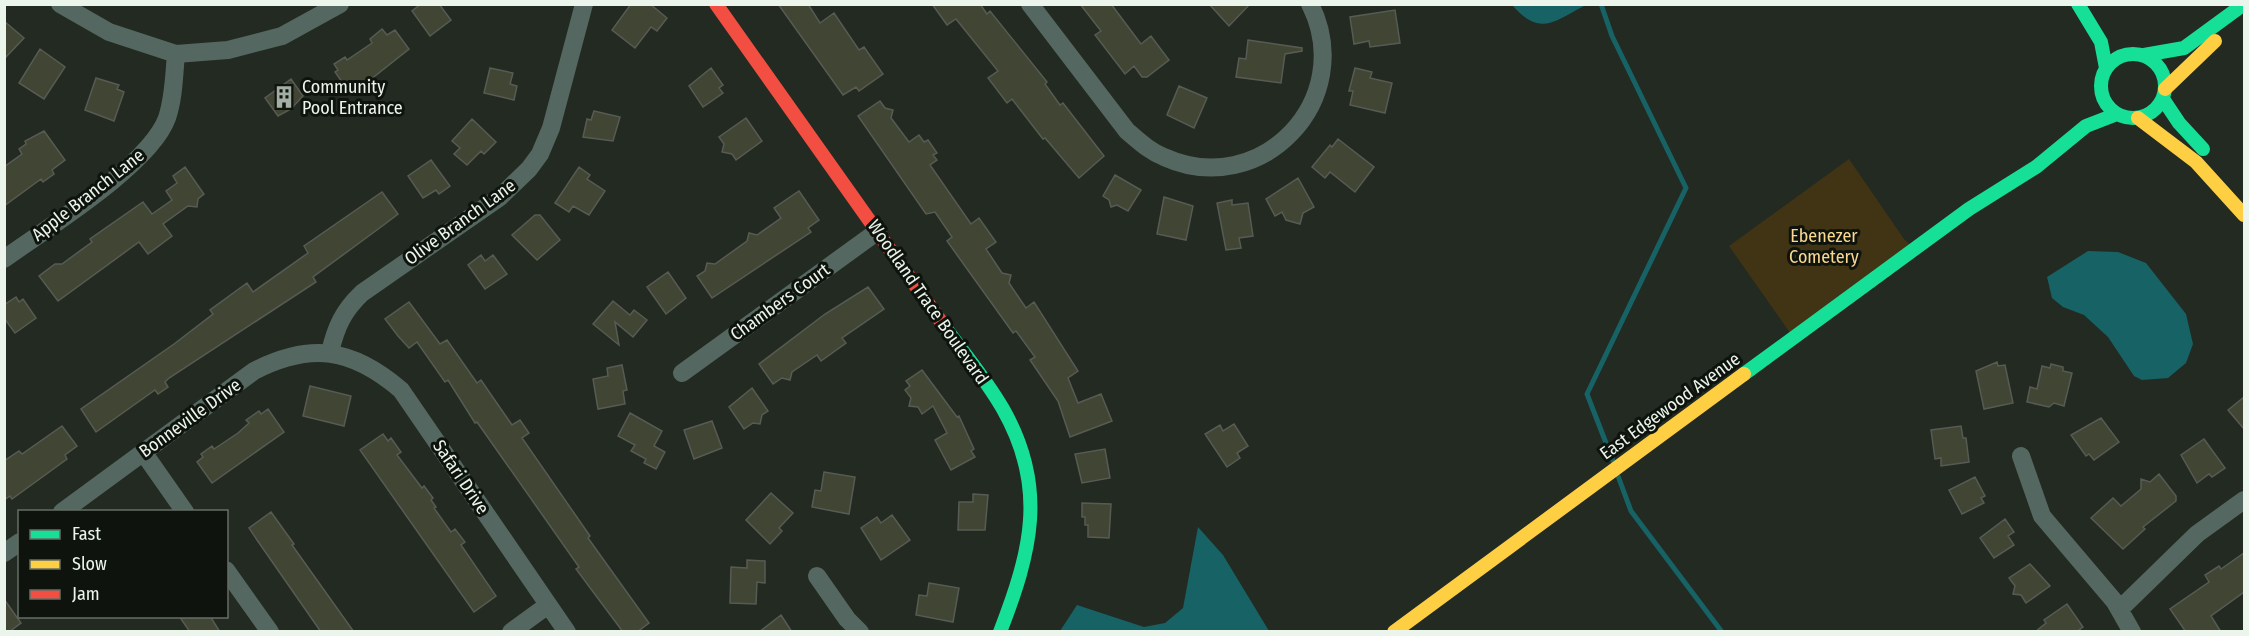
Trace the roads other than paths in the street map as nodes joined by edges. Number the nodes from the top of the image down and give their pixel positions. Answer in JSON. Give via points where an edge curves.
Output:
{"nodes":[{"id":1,"x":60,"y":4,"type":"edge"},
{"id":2,"x":340,"y":4,"type":"edge"},
{"id":3,"x":584,"y":4,"type":"edge"},
{"id":4,"x":716,"y":4,"type":"edge"},
{"id":5,"x":1030,"y":4,"type":"edge"},
{"id":6,"x":1310,"y":4,"type":"edge"},
{"id":7,"x":2078,"y":4,"type":"edge"},
{"id":8,"x":2244,"y":4,"type":"edge"},
{"id":9,"x":2244,"y":18,"type":"edge"},
{"id":10,"x":2122,"y":38,"type":"dead end"},
{"id":11,"x":176,"y":54,"type":"junction"},
{"id":12,"x":2139,"y":54,"type":"junction"},
{"id":13,"x":2106,"y":68,"type":"junction"},
{"id":14,"x":2101,"y":88,"type":"junction"},
{"id":15,"x":2164,"y":94,"type":"junction"},
{"id":16,"x":2090,"y":101,"type":"dead end"},
{"id":17,"x":2079,"y":113,"type":"dead end"},
{"id":18,"x":2117,"y":114,"type":"junction"},
{"id":19,"x":2138,"y":118,"type":"junction"},
{"id":20,"x":2212,"y":157,"type":"dead end"},
{"id":21,"x":1968,"y":209,"type":"junction"},
{"id":22,"x":2244,"y":215,"type":"edge"},
{"id":23,"x":878,"y":231,"type":"junction"},
{"id":24,"x":4,"y":259,"type":"edge"},
{"id":25,"x":330,"y":352,"type":"junction"},
{"id":26,"x":682,"y":373,"type":"dead end"},
{"id":27,"x":143,"y":452,"type":"junction"},
{"id":28,"x":2022,"y":456,"type":"dead end"},
{"id":29,"x":2244,"y":500,"type":"edge"},
{"id":30,"x":65,"y":510,"type":"edge"},
{"id":31,"x":184,"y":510,"type":"edge"},
{"id":32,"x":18,"y":544,"type":"edge"},
{"id":33,"x":4,"y":554,"type":"edge"},
{"id":34,"x":228,"y":573,"type":"edge"},
{"id":35,"x":817,"y":576,"type":"dead end"},
{"id":36,"x":548,"y":605,"type":"junction"},
{"id":37,"x":2120,"y":609,"type":"junction"},
{"id":38,"x":270,"y":632,"type":"edge"},
{"id":39,"x":511,"y":632,"type":"edge"},
{"id":40,"x":567,"y":632,"type":"edge"},
{"id":41,"x":860,"y":632,"type":"edge"},
{"id":42,"x":1000,"y":632,"type":"edge"},
{"id":43,"x":1394,"y":632,"type":"edge"},
{"id":44,"x":2133,"y":632,"type":"edge"}],
"edges":[{"from":1,"to":11,"type":"street","via":[[110,32]]},
{"from":2,"to":11,"type":"street","via":[[299,29],[272,39],[228,50]]},
{"from":3,"to":25,"type":"street","name":"Olive Branch Lane","via":[[551,128],[540,154],[500,197],[347,306],[337,324]]},
{"from":4,"to":23,"type":"main road","name":"Woodland Trace Boulevard"},
{"from":5,"to":6,"type":"street","via":[[1127,131],[1146,147],[1179,163],[1225,167],[1277,147],[1298,126],[1315,99],[1324,70],[1324,46]]},
{"from":7,"to":13,"type":"main road","via":[[2102,40]]},
{"from":8,"to":12,"type":"main road","via":[[2184,48]]},
{"from":9,"to":15,"type":"main road","via":[[2211,44]]},
{"from":10,"to":12,"type":"main road"},
{"from":11,"to":24,"type":"street","name":"Apple Branch Lane","via":[[166,119],[144,154]]},
{"from":12,"to":13,"type":"main road","via":[[2123,55]]},
{"from":12,"to":15,"type":"main road","via":[[2160,68]]},
{"from":13,"to":14,"type":"main road"},
{"from":14,"to":16,"type":"main road"},
{"from":14,"to":18,"type":"main road","via":[[2103,99]]},
{"from":15,"to":19,"type":"main road","via":[[2157,108]]},
{"from":15,"to":20,"type":"main road","via":[[2188,134]]},
{"from":17,"to":21,"type":"main road","name":"East Edgewood Avenue"},
{"from":18,"to":19,"type":"main road"},
{"from":18,"to":21,"type":"main road","name":"East Edgewood Avenue","via":[[2086,126],[2036,167]]},
{"from":19,"to":22,"type":"main road","via":[[2184,149]]},
{"from":21,"to":43,"type":"main road","name":"East Edgewood Avenue"},
{"from":23,"to":26,"type":"street","name":"Chambers Court"},
{"from":23,"to":42,"type":"main road","name":"Woodland Trace Boulevard","via":[[1002,407],[1025,456],[1032,489],[1032,537]]},
{"from":25,"to":27,"type":"street","name":"Bonneville Drive","via":[[304,353],[254,371]]},
{"from":25,"to":36,"type":"street","name":"Safari Drive","via":[[373,368],[401,390]]},
{"from":27,"to":30,"type":"street","name":"Bonneville Drive"},
{"from":27,"to":31,"type":"street"},
{"from":28,"to":37,"type":"street","via":[[2042,516]]},
{"from":29,"to":37,"type":"street","via":[[2166,561]]},
{"from":32,"to":33,"type":"street"},
{"from":34,"to":38,"type":"street"},
{"from":35,"to":41,"type":"street"},
{"from":36,"to":39,"type":"street"},
{"from":36,"to":40,"type":"street","name":"Safari Drive"},
{"from":37,"to":44,"type":"street"}]}
